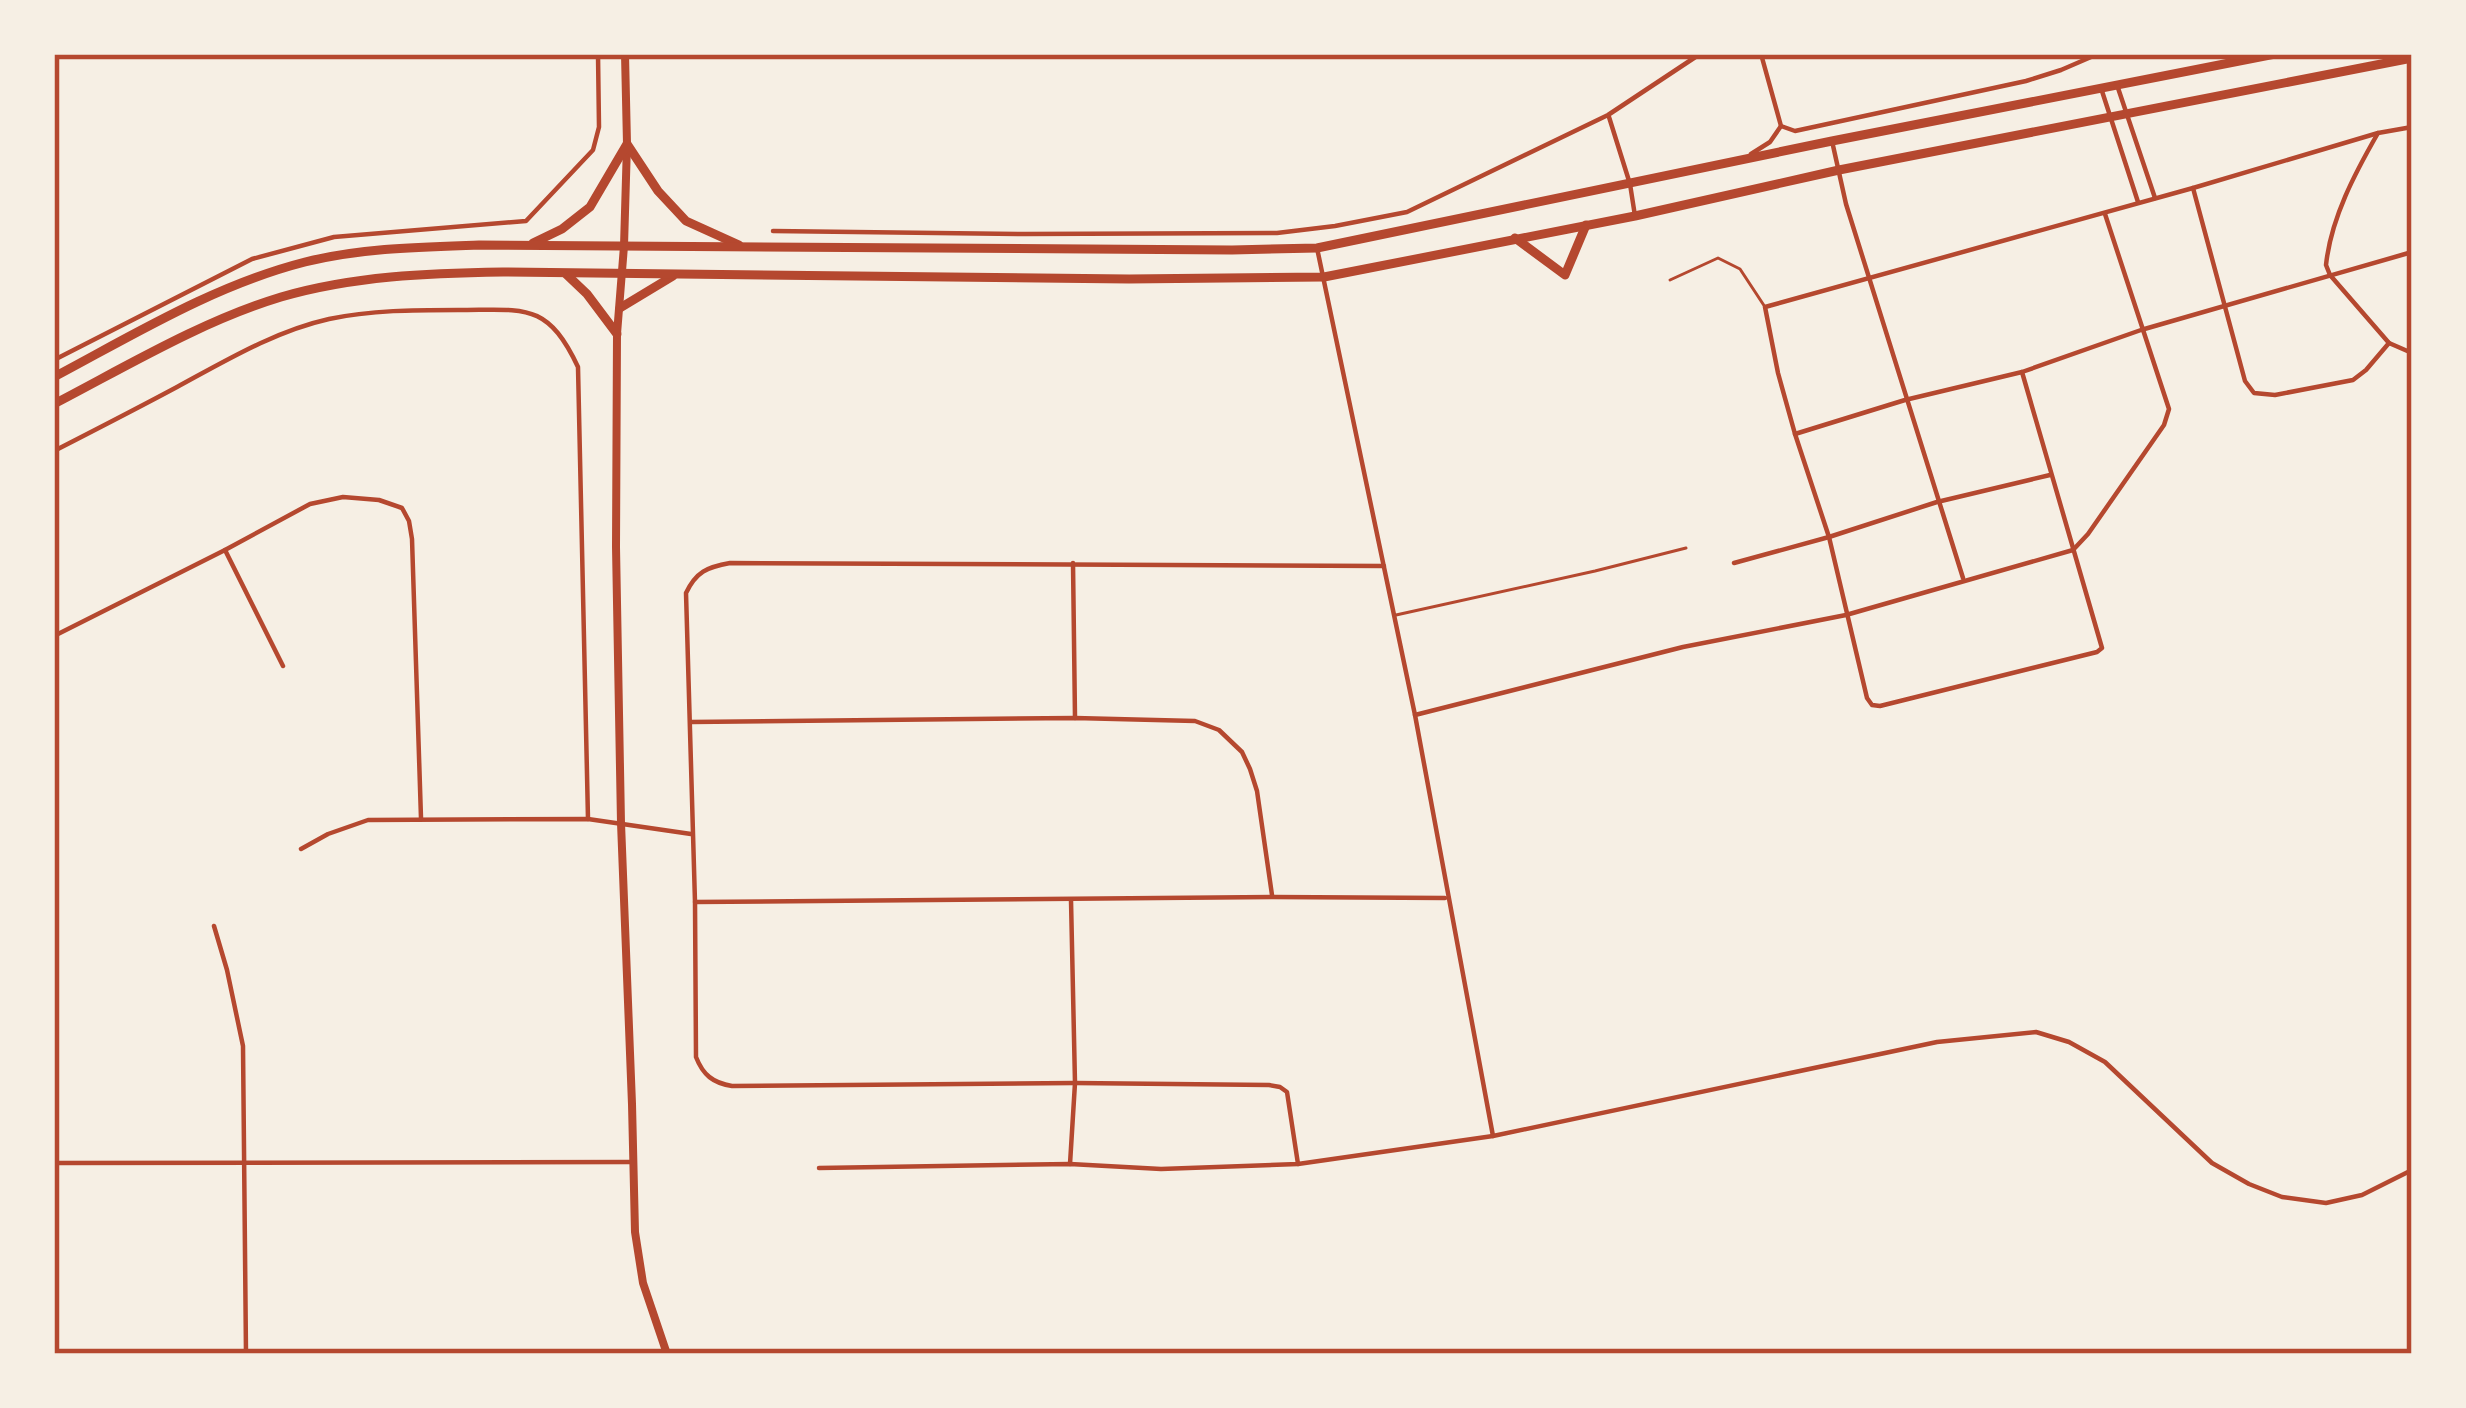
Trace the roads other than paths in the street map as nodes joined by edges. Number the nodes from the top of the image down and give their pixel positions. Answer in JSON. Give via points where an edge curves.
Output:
{"nodes":[{"id":1,"x":598,"y":54,"type":"edge"},
{"id":2,"x":625,"y":54,"type":"edge"},
{"id":3,"x":1700,"y":54,"type":"edge"},
{"id":4,"x":1761,"y":54,"type":"edge"},
{"id":5,"x":2098,"y":54,"type":"edge"},
{"id":6,"x":2276,"y":54,"type":"edge"},
{"id":7,"x":2412,"y":58,"type":"edge"},
{"id":8,"x":2117,"y":85,"type":"junction"},
{"id":9,"x":2101,"y":88,"type":"junction"},
{"id":10,"x":2128,"y":113,"type":"junction"},
{"id":11,"x":1608,"y":115,"type":"junction"},
{"id":12,"x":2113,"y":117,"type":"junction"},
{"id":13,"x":1781,"y":126,"type":"junction"},
{"id":14,"x":2412,"y":127,"type":"edge"},
{"id":15,"x":2378,"y":133,"type":"junction"},
{"id":16,"x":1832,"y":141,"type":"junction"},
{"id":17,"x":627,"y":145,"type":"junction"},
{"id":18,"x":1740,"y":160,"type":"junction"},
{"id":19,"x":1839,"y":170,"type":"junction"},
{"id":20,"x":1630,"y":184,"type":"junction"},
{"id":21,"x":2193,"y":188,"type":"junction"},
{"id":22,"x":2155,"y":198,"type":"junction"},
{"id":23,"x":2138,"y":202,"type":"junction"},
{"id":24,"x":2104,"y":212,"type":"junction"},
{"id":25,"x":1635,"y":216,"type":"junction"},
{"id":26,"x":1586,"y":225,"type":"junction"},
{"id":27,"x":773,"y":231,"type":"dead end"},
{"id":28,"x":1515,"y":238,"type":"junction"},
{"id":29,"x":531,"y":244,"type":"junction"},
{"id":30,"x":624,"y":247,"type":"junction"},
{"id":31,"x":743,"y":247,"type":"junction"},
{"id":32,"x":1317,"y":248,"type":"junction"},
{"id":33,"x":2412,"y":252,"type":"edge"},
{"id":34,"x":677,"y":273,"type":"junction"},
{"id":35,"x":566,"y":274,"type":"junction"},
{"id":36,"x":622,"y":274,"type":"junction"},
{"id":37,"x":2330,"y":275,"type":"junction"},
{"id":38,"x":1870,"y":276,"type":"junction"},
{"id":39,"x":1324,"y":277,"type":"junction"},
{"id":40,"x":1670,"y":280,"type":"dead end"},
{"id":41,"x":1765,"y":307,"type":"junction"},
{"id":42,"x":2226,"y":307,"type":"junction"},
{"id":43,"x":620,"y":308,"type":"junction"},
{"id":44,"x":2141,"y":330,"type":"junction"},
{"id":45,"x":617,"y":334,"type":"junction"},
{"id":46,"x":2389,"y":343,"type":"junction"},
{"id":47,"x":2412,"y":352,"type":"edge"},
{"id":48,"x":54,"y":360,"type":"edge"},
{"id":49,"x":2022,"y":372,"type":"junction"},
{"id":50,"x":54,"y":377,"type":"edge"},
{"id":51,"x":1905,"y":400,"type":"junction"},
{"id":52,"x":54,"y":404,"type":"edge"},
{"id":53,"x":1795,"y":434,"type":"junction"},
{"id":54,"x":54,"y":451,"type":"edge"},
{"id":55,"x":2050,"y":475,"type":"junction"},
{"id":56,"x":1937,"y":502,"type":"junction"},
{"id":57,"x":1829,"y":537,"type":"junction"},
{"id":58,"x":1686,"y":548,"type":"dead end"},
{"id":59,"x":225,"y":550,"type":"junction"},
{"id":60,"x":2073,"y":550,"type":"junction"},
{"id":61,"x":1073,"y":563,"type":"junction"},
{"id":62,"x":1735,"y":563,"type":"dead end"},
{"id":63,"x":1384,"y":566,"type":"junction"},
{"id":64,"x":1964,"y":580,"type":"junction"},
{"id":65,"x":1394,"y":615,"type":"junction"},
{"id":66,"x":1846,"y":615,"type":"junction"},
{"id":67,"x":54,"y":636,"type":"edge"},
{"id":68,"x":283,"y":666,"type":"dead end"},
{"id":69,"x":1414,"y":715,"type":"junction"},
{"id":70,"x":1075,"y":718,"type":"junction"},
{"id":71,"x":691,"y":722,"type":"junction"},
{"id":72,"x":421,"y":818,"type":"junction"},
{"id":73,"x":588,"y":819,"type":"junction"},
{"id":74,"x":621,"y":823,"type":"junction"},
{"id":75,"x":691,"y":834,"type":"junction"},
{"id":76,"x":301,"y":850,"type":"dead end"},
{"id":77,"x":1273,"y":897,"type":"junction"},
{"id":78,"x":1071,"y":898,"type":"junction"},
{"id":79,"x":1448,"y":898,"type":"junction"},
{"id":80,"x":695,"y":902,"type":"junction"},
{"id":81,"x":214,"y":926,"type":"dead end"},
{"id":82,"x":1076,"y":1083,"type":"junction"},
{"id":83,"x":1492,"y":1136,"type":"junction"},
{"id":84,"x":54,"y":1139,"type":"edge"},
{"id":85,"x":245,"y":1162,"type":"junction"},
{"id":86,"x":633,"y":1162,"type":"junction"},
{"id":87,"x":56,"y":1163,"type":"edge"},
{"id":88,"x":1070,"y":1164,"type":"junction"},
{"id":89,"x":1298,"y":1164,"type":"junction"},
{"id":90,"x":819,"y":1168,"type":"dead end"},
{"id":91,"x":2412,"y":1170,"type":"edge"},
{"id":92,"x":54,"y":1177,"type":"edge"},
{"id":93,"x":246,"y":1354,"type":"edge"},
{"id":94,"x":667,"y":1354,"type":"edge"}],
"edges":[{"from":1,"to":48,"type":"street","via":[[593,149],[526,220],[334,237],[252,260]]},
{"from":2,"to":17,"type":"main road"},
{"from":3,"to":11,"type":"street"},
{"from":4,"to":13,"type":"street"},
{"from":5,"to":13,"type":"street","via":[[2026,81],[1795,130]]},
{"from":6,"to":8,"type":"highway"},
{"from":7,"to":10,"type":"highway"},
{"from":8,"to":9,"type":"highway"},
{"from":8,"to":10,"type":"street"},
{"from":9,"to":12,"type":"street"},
{"from":9,"to":16,"type":"highway"},
{"from":10,"to":12,"type":"highway"},
{"from":10,"to":22,"type":"street"},
{"from":11,"to":20,"type":"street"},
{"from":11,"to":27,"type":"street","via":[[1407,212],[1335,226],[1277,233]]},
{"from":12,"to":19,"type":"highway"},
{"from":12,"to":23,"type":"street"},
{"from":13,"to":18,"type":"street"},
{"from":14,"to":15,"type":"street"},
{"from":15,"to":21,"type":"street"},
{"from":15,"to":37,"type":"street","via":[[2345,197],[2327,254]]},
{"from":16,"to":18,"type":"highway"},
{"from":16,"to":19,"type":"street"},
{"from":17,"to":29,"type":"highway","via":[[590,207]]},
{"from":17,"to":30,"type":"main road"},
{"from":17,"to":31,"type":"highway","via":[[686,220]]},
{"from":18,"to":20,"type":"highway"},
{"from":19,"to":25,"type":"highway"},
{"from":19,"to":38,"type":"street"},
{"from":20,"to":25,"type":"street"},
{"from":20,"to":32,"type":"highway"},
{"from":21,"to":22,"type":"street"},
{"from":21,"to":42,"type":"street"},
{"from":22,"to":23,"type":"street"},
{"from":23,"to":24,"type":"street"},
{"from":24,"to":38,"type":"street"},
{"from":24,"to":44,"type":"street"},
{"from":25,"to":26,"type":"highway"},
{"from":26,"to":28,"type":"highway"},
{"from":26,"to":28,"type":"highway","via":[[1564,275]]},
{"from":28,"to":39,"type":"highway"},
{"from":29,"to":30,"type":"highway"},
{"from":29,"to":50,"type":"highway","via":[[400,248],[309,261],[218,292]]},
{"from":30,"to":31,"type":"highway"},
{"from":30,"to":36,"type":"main road"},
{"from":31,"to":32,"type":"highway"},
{"from":32,"to":39,"type":"street"},
{"from":33,"to":37,"type":"street"},
{"from":34,"to":36,"type":"highway"},
{"from":34,"to":39,"type":"highway"},
{"from":34,"to":43,"type":"highway"},
{"from":35,"to":36,"type":"highway"},
{"from":35,"to":45,"type":"highway"},
{"from":35,"to":52,"type":"highway","via":[[411,275],[316,288],[194,332]]},
{"from":36,"to":43,"type":"main road"},
{"from":37,"to":42,"type":"street"},
{"from":37,"to":46,"type":"street"},
{"from":38,"to":41,"type":"street"},
{"from":38,"to":51,"type":"street"},
{"from":39,"to":63,"type":"street"},
{"from":40,"to":41,"type":"lane","via":[[1718,258],[1740,269]]},
{"from":41,"to":53,"type":"street"},
{"from":42,"to":44,"type":"street"},
{"from":42,"to":46,"type":"street","via":[[2254,393],[2353,380]]},
{"from":43,"to":45,"type":"main road"},
{"from":44,"to":49,"type":"street"},
{"from":44,"to":60,"type":"street","via":[[2168,416]]},
{"from":45,"to":74,"type":"main road"},
{"from":46,"to":47,"type":"street"},
{"from":49,"to":51,"type":"street"},
{"from":49,"to":55,"type":"street"},
{"from":51,"to":53,"type":"street"},
{"from":51,"to":56,"type":"street"},
{"from":53,"to":57,"type":"street"},
{"from":54,"to":73,"type":"street","via":[[232,357],[328,320],[403,310],[514,310],[547,319],[578,367]]},
{"from":55,"to":56,"type":"street"},
{"from":55,"to":60,"type":"street"},
{"from":56,"to":57,"type":"street"},
{"from":56,"to":64,"type":"street"},
{"from":57,"to":62,"type":"street"},
{"from":57,"to":66,"type":"street"},
{"from":58,"to":65,"type":"lane"},
{"from":59,"to":67,"type":"street"},
{"from":59,"to":68,"type":"street"},
{"from":59,"to":72,"type":"street","via":[[310,504],[343,497],[403,508],[412,539]]},
{"from":60,"to":64,"type":"street"},
{"from":60,"to":66,"type":"street","via":[[2097,652],[1872,705]]},
{"from":61,"to":63,"type":"street"},
{"from":61,"to":70,"type":"street"},
{"from":61,"to":71,"type":"street","via":[[710,567],[694,575],[686,593]]},
{"from":63,"to":65,"type":"street"},
{"from":64,"to":66,"type":"street"},
{"from":65,"to":69,"type":"street"},
{"from":66,"to":69,"type":"street"},
{"from":69,"to":79,"type":"street"},
{"from":70,"to":71,"type":"street"},
{"from":70,"to":77,"type":"street","via":[[1196,721],[1220,730],[1242,752],[1257,791]]},
{"from":71,"to":75,"type":"street"},
{"from":72,"to":73,"type":"street"},
{"from":72,"to":76,"type":"street","via":[[368,820]]},
{"from":73,"to":74,"type":"street"},
{"from":74,"to":75,"type":"street"},
{"from":74,"to":86,"type":"main road"},
{"from":75,"to":80,"type":"street"},
{"from":77,"to":78,"type":"street"},
{"from":77,"to":79,"type":"street"},
{"from":78,"to":80,"type":"street"},
{"from":78,"to":82,"type":"street"},
{"from":79,"to":83,"type":"street"},
{"from":80,"to":82,"type":"street","via":[[696,1057],[719,1084]]},
{"from":81,"to":85,"type":"street","via":[[243,1046]]},
{"from":82,"to":88,"type":"street"},
{"from":82,"to":89,"type":"street","via":[[1280,1087],[1290,1102]]},
{"from":83,"to":89,"type":"street"},
{"from":83,"to":91,"type":"street","via":[[1937,1042],[2036,1032],[2105,1062],[2212,1162],[2282,1197],[2326,1203]]},
{"from":84,"to":87,"type":"street"},
{"from":85,"to":86,"type":"street"},
{"from":85,"to":87,"type":"street"},
{"from":85,"to":93,"type":"street"},
{"from":86,"to":94,"type":"main road","via":[[637,1254]]},
{"from":87,"to":92,"type":"street"},
{"from":88,"to":89,"type":"street"},
{"from":88,"to":90,"type":"street"}]}
